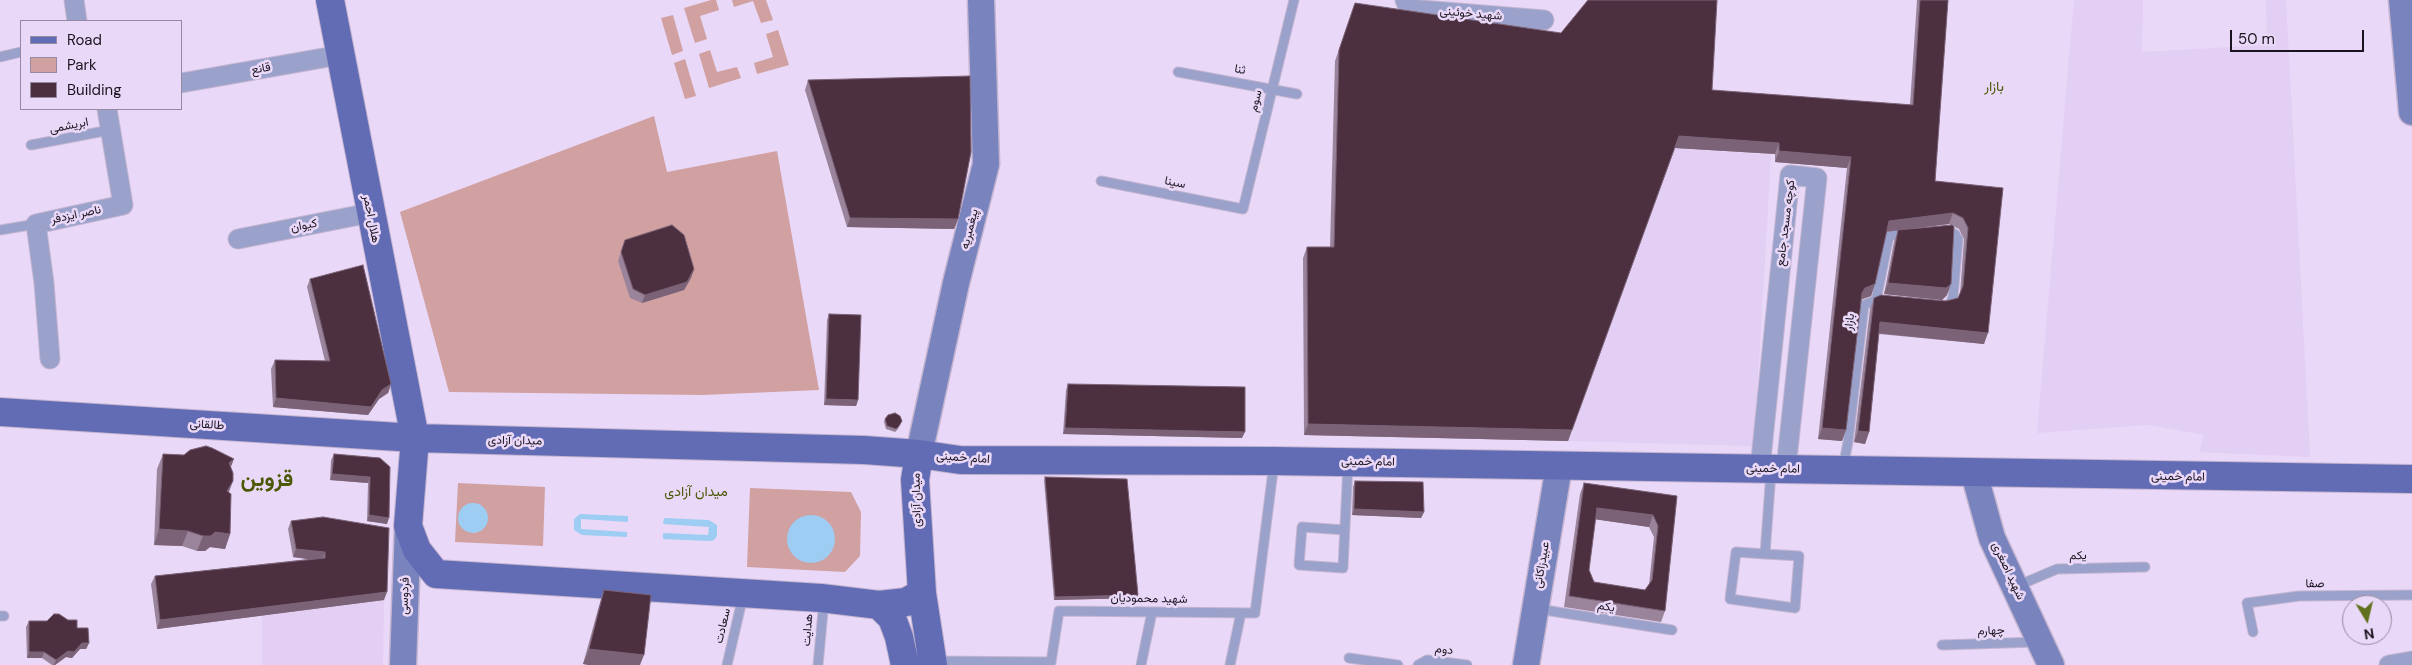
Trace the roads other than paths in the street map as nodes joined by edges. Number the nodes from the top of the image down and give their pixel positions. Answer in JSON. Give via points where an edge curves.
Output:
{"nodes":[{"id":1,"x":74,"y":0,"type":"edge"},
{"id":2,"x":330,"y":0,"type":"edge"},
{"id":3,"x":981,"y":0,"type":"edge"},
{"id":4,"x":1294,"y":0,"type":"edge"},
{"id":5,"x":1405,"y":0,"type":"edge"},
{"id":6,"x":2402,"y":0,"type":"edge"},
{"id":7,"x":77,"y":20,"type":"edge"},
{"id":8,"x":1544,"y":20,"type":"dead end"},
{"id":9,"x":20,"y":52,"type":"edge"},
{"id":10,"x":340,"y":55,"type":"junction"},
{"id":11,"x":0,"y":57,"type":"edge"},
{"id":12,"x":2410,"y":60,"type":"edge"},
{"id":13,"x":1178,"y":72,"type":"dead end"},
{"id":14,"x":182,"y":83,"type":"edge"},
{"id":15,"x":1272,"y":88,"type":"junction"},
{"id":16,"x":1298,"y":94,"type":"dead end"},
{"id":17,"x":107,"y":110,"type":"edge"},
{"id":18,"x":2412,"y":112,"type":"edge"},
{"id":19,"x":110,"y":130,"type":"junction"},
{"id":20,"x":31,"y":145,"type":"dead end"},
{"id":21,"x":1101,"y":181,"type":"dead end"},
{"id":22,"x":1243,"y":209,"type":"joint"},
{"id":23,"x":370,"y":213,"type":"junction"},
{"id":24,"x":36,"y":224,"type":"junction"},
{"id":25,"x":0,"y":230,"type":"edge"},
{"id":26,"x":1931,"y":231,"type":"edge"},
{"id":27,"x":1913,"y":233,"type":"edge"},
{"id":28,"x":238,"y":239,"type":"dead end"},
{"id":29,"x":1876,"y":300,"type":"junction"},
{"id":30,"x":1895,"y":302,"type":"edge"},
{"id":31,"x":1933,"y":305,"type":"edge"},
{"id":32,"x":50,"y":359,"type":"dead end"},
{"id":33,"x":0,"y":412,"type":"edge"},
{"id":34,"x":415,"y":438,"type":"junction"},
{"id":35,"x":919,"y":454,"type":"junction"},
{"id":36,"x":1274,"y":460,"type":"junction"},
{"id":37,"x":1348,"y":462,"type":"junction"},
{"id":38,"x":1773,"y":462,"type":"junction"},
{"id":39,"x":1559,"y":466,"type":"junction"},
{"id":40,"x":1843,"y":466,"type":"junction"},
{"id":41,"x":2412,"y":471,"type":"edge"},
{"id":42,"x":1974,"y":473,"type":"junction"},
{"id":43,"x":2412,"y":479,"type":"edge"},
{"id":44,"x":1345,"y":530,"type":"junction"},
{"id":45,"x":405,"y":531,"type":"junction"},
{"id":46,"x":1765,"y":554,"type":"junction"},
{"id":47,"x":2145,"y":567,"type":"dead end"},
{"id":48,"x":2015,"y":587,"type":"junction"},
{"id":49,"x":744,"y":593,"type":"junction"},
{"id":50,"x":2412,"y":595,"type":"edge"},
{"id":51,"x":824,"y":598,"type":"junction"},
{"id":52,"x":924,"y":604,"type":"junction"},
{"id":53,"x":1535,"y":608,"type":"junction"},
{"id":54,"x":1152,"y":612,"type":"junction"},
{"id":55,"x":1241,"y":613,"type":"junction"},
{"id":56,"x":886,"y":614,"type":"junction"},
{"id":57,"x":1672,"y":630,"type":"dead end"},
{"id":58,"x":2253,"y":632,"type":"dead end"},
{"id":59,"x":2040,"y":642,"type":"junction"},
{"id":60,"x":1942,"y":645,"type":"dead end"},
{"id":61,"x":1349,"y":658,"type":"dead end"},
{"id":62,"x":2412,"y":661,"type":"edge"},
{"id":63,"x":932,"y":663,"type":"edge"},
{"id":64,"x":403,"y":665,"type":"edge"},
{"id":65,"x":727,"y":665,"type":"edge"},
{"id":66,"x":818,"y":665,"type":"edge"},
{"id":67,"x":905,"y":665,"type":"edge"},
{"id":68,"x":1141,"y":665,"type":"edge"},
{"id":69,"x":1230,"y":665,"type":"edge"},
{"id":70,"x":1398,"y":665,"type":"edge"},
{"id":71,"x":1418,"y":665,"type":"edge"},
{"id":72,"x":1467,"y":665,"type":"edge"},
{"id":73,"x":1526,"y":665,"type":"edge"},
{"id":74,"x":2052,"y":665,"type":"edge"},
{"id":75,"x":2389,"y":665,"type":"edge"}],
"edges":[{"from":1,"to":7,"type":"street"},
{"from":2,"to":10,"type":"main road","name":"هلال احمر"},
{"from":3,"to":35,"type":"main road","name":"پیغمبریه","via":[[986,164]]},
{"from":4,"to":15,"type":"lane","name":"سوم"},
{"from":5,"to":8,"type":"street","name":"شهید خوئینی","via":[[1409,9]]},
{"from":6,"to":12,"type":"main road"},
{"from":9,"to":11,"type":"lane"},
{"from":10,"to":14,"type":"street","name":"قانع"},
{"from":10,"to":23,"type":"main road","name":"هلال احمر"},
{"from":12,"to":18,"type":"main road"},
{"from":13,"to":15,"type":"lane","name":"ثنا"},
{"from":15,"to":16,"type":"lane","name":"ثنا"},
{"from":15,"to":22,"type":"lane","name":"سوم"},
{"from":17,"to":19,"type":"street","name":"ناصر ایزدفر"},
{"from":19,"to":20,"type":"lane","name":"ابریشمی"},
{"from":19,"to":24,"type":"street","name":"ناصر ایزدفر","via":[[124,205]]},
{"from":21,"to":22,"type":"lane","name":"سینا"},
{"from":23,"to":28,"type":"street","name":"کیوان"},
{"from":23,"to":34,"type":"main road","name":"هلال احمر"},
{"from":24,"to":25,"type":"lane"},
{"from":24,"to":32,"type":"street","name":"ناصر ایزدفر"},
{"from":26,"to":31,"type":"lane","via":[[1950,230],[1958,239],[1953,297],[1950,304]]},
{"from":27,"to":29,"type":"lane","via":[[1888,236]]},
{"from":29,"to":30,"type":"lane"},
{"from":29,"to":40,"type":"lane","name":"بازار","via":[[1864,305]]},
{"from":33,"to":34,"type":"main road","name":"طالقانی"},
{"from":34,"to":35,"type":"main road","name":"میدان آزادی"},
{"from":34,"to":45,"type":"main road"},
{"from":35,"to":36,"type":"main road","name":"امام خمینی","via":[[960,460]]},
{"from":35,"to":38,"type":"main road","name":"امام خمینی","via":[[961,444]]},
{"from":35,"to":52,"type":"main road","name":"میدان آزادی","via":[[915,480]]},
{"from":36,"to":37,"type":"main road","name":"امام خمینی"},
{"from":36,"to":55,"type":"lane","via":[[1255,613]]},
{"from":37,"to":39,"type":"main road","name":"امام خمینی"},
{"from":37,"to":44,"type":"lane"},
{"from":38,"to":38,"type":"street","name":"کوچه مسجد جامع","via":[[1816,178],[1790,175]]},
{"from":38,"to":39,"type":"main road","name":"امام خمینی"},
{"from":38,"to":40,"type":"main road","name":"امام خمینی"},
{"from":38,"to":46,"type":"lane"},
{"from":39,"to":53,"type":"main road","name":"عبیدزاکانی"},
{"from":40,"to":41,"type":"main road","name":"امام خمینی"},
{"from":40,"to":42,"type":"main road","name":"امام خمینی"},
{"from":42,"to":43,"type":"main road","name":"امام خمینی"},
{"from":42,"to":48,"type":"main road","name":"شهید اصغری","via":[[1992,538]]},
{"from":44,"to":44,"type":"lane","via":[[1343,568],[1299,565],[1302,527]]},
{"from":45,"to":49,"type":"main road","via":[[436,574]]},
{"from":45,"to":64,"type":"main road","name":"فردوسی"},
{"from":46,"to":46,"type":"lane","via":[[1799,556],[1795,608],[1730,600],[1736,552]]},
{"from":47,"to":48,"type":"lane","name":"یکم","via":[[2057,569]]},
{"from":48,"to":59,"type":"main road","name":"شهید اصغری"},
{"from":49,"to":51,"type":"main road"},
{"from":49,"to":65,"type":"lane","name":"سعادت"},
{"from":50,"to":58,"type":"lane","name":"صفا","via":[[2299,596],[2247,603]]},
{"from":51,"to":56,"type":"main road"},
{"from":51,"to":66,"type":"lane","name":"هدایت"},
{"from":52,"to":56,"type":"main road","via":[[906,602]]},
{"from":52,"to":63,"type":"main road","name":"میدان آزادی"},
{"from":53,"to":57,"type":"lane","name":"یکم"},
{"from":53,"to":73,"type":"main road","name":"عبیدزاکانی"},
{"from":54,"to":55,"type":"lane","name":"شهید محمودیان"},
{"from":54,"to":63,"type":"lane","name":"شهید محمودیان","via":[[1059,611],[1051,662]]},
{"from":54,"to":68,"type":"lane"},
{"from":55,"to":69,"type":"lane"},
{"from":56,"to":67,"type":"main road","via":[[899,637]]},
{"from":59,"to":60,"type":"lane","name":"چهارم"},
{"from":59,"to":74,"type":"main road","name":"شهید اصغری"},
{"from":61,"to":70,"type":"lane"},
{"from":62,"to":75,"type":"street"},
{"from":71,"to":72,"type":"lane","name":"دوم","via":[[1427,660]]}]}
